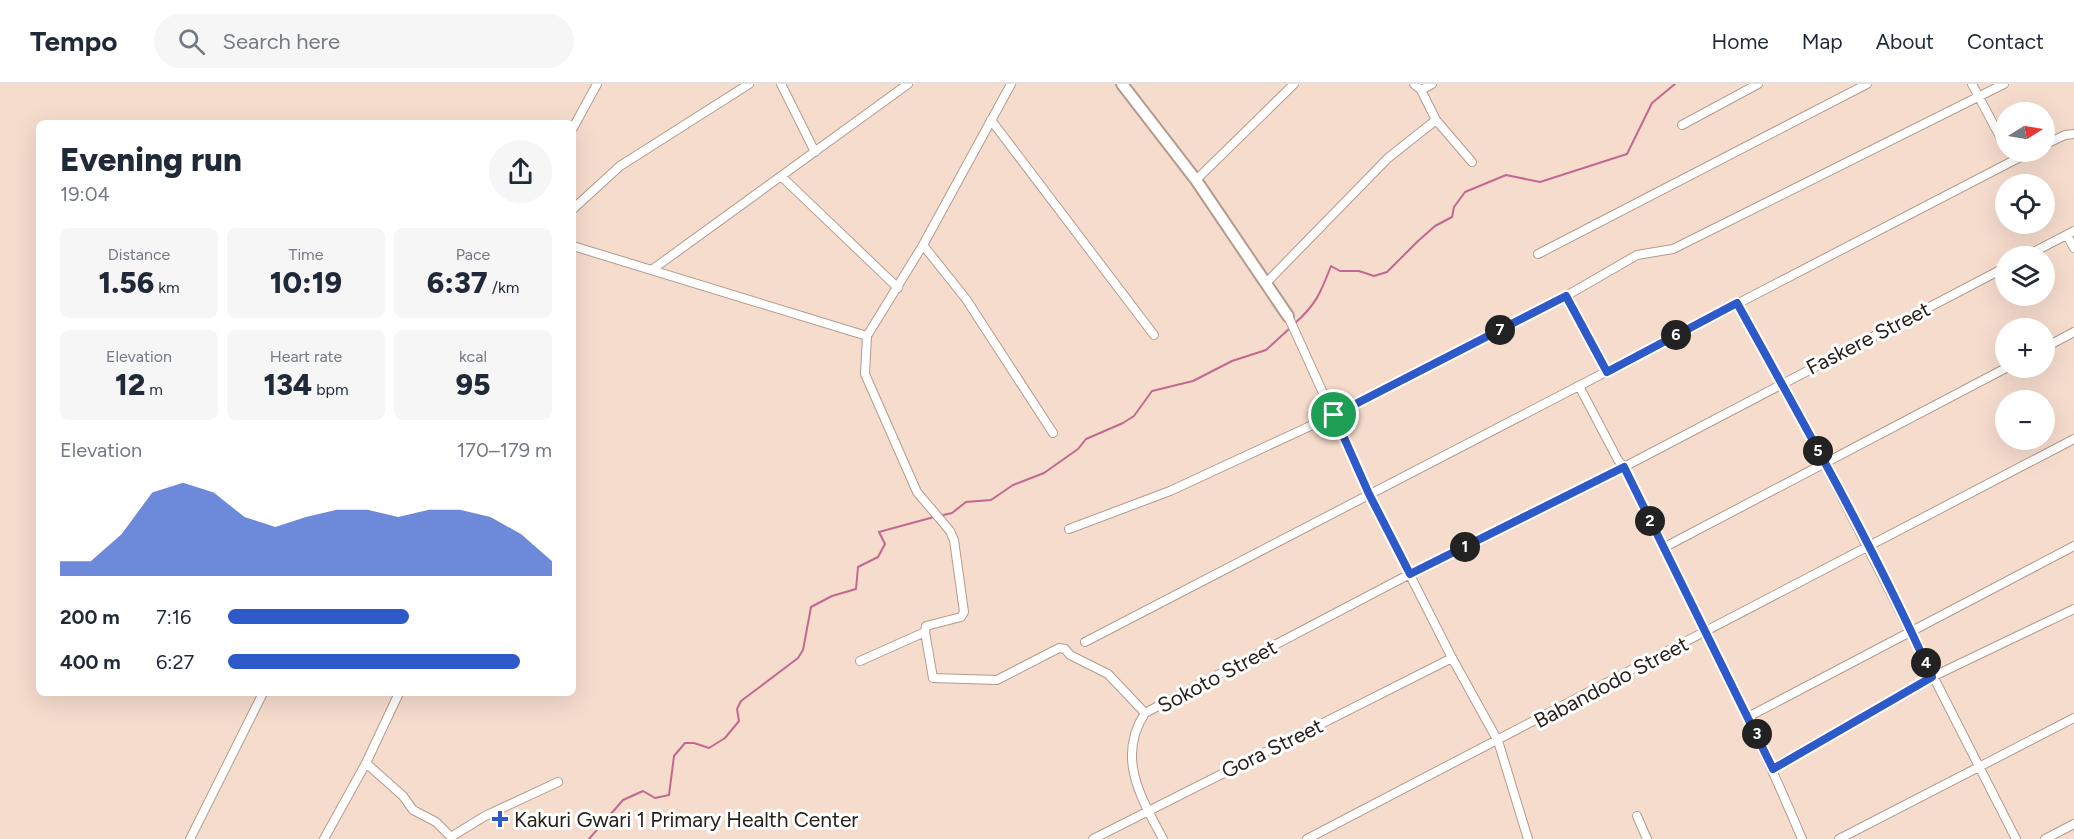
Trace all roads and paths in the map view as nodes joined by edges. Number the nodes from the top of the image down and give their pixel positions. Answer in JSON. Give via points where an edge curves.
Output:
{"nodes":[{"id":1,"x":597,"y":84,"type":"edge"},
{"id":2,"x":749,"y":84,"type":"edge"},
{"id":3,"x":781,"y":84,"type":"edge"},
{"id":4,"x":908,"y":84,"type":"edge"},
{"id":5,"x":1011,"y":84,"type":"edge"},
{"id":6,"x":1122,"y":84,"type":"edge"},
{"id":7,"x":1294,"y":84,"type":"edge"},
{"id":8,"x":1414,"y":84,"type":"edge"},
{"id":9,"x":1432,"y":84,"type":"edge"},
{"id":10,"x":1758,"y":84,"type":"edge"},
{"id":11,"x":1867,"y":84,"type":"edge"},
{"id":12,"x":1972,"y":84,"type":"edge"},
{"id":13,"x":2004,"y":84,"type":"edge"},
{"id":14,"x":1420,"y":90,"type":"junction"},
{"id":15,"x":1978,"y":98,"type":"junction"},
{"id":16,"x":990,"y":120,"type":"junction"},
{"id":17,"x":1436,"y":120,"type":"junction"},
{"id":18,"x":576,"y":122,"type":"edge"},
{"id":19,"x":1682,"y":125,"type":"dead end"},
{"id":20,"x":1995,"y":130,"type":"edge"},
{"id":21,"x":2074,"y":134,"type":"edge"},
{"id":22,"x":2055,"y":140,"type":"edge"},
{"id":23,"x":815,"y":152,"type":"junction"},
{"id":24,"x":1472,"y":162,"type":"dead end"},
{"id":25,"x":2008,"y":162,"type":"edge"},
{"id":26,"x":782,"y":177,"type":"junction"},
{"id":27,"x":1196,"y":180,"type":"junction"},
{"id":28,"x":576,"y":206,"type":"edge"},
{"id":29,"x":2071,"y":233,"type":"edge"},
{"id":30,"x":922,"y":245,"type":"junction"},
{"id":31,"x":2046,"y":246,"type":"edge"},
{"id":32,"x":576,"y":247,"type":"edge"},
{"id":33,"x":2074,"y":248,"type":"edge"},
{"id":34,"x":1538,"y":254,"type":"dead end"},
{"id":35,"x":653,"y":269,"type":"junction"},
{"id":36,"x":1995,"y":273,"type":"edge"},
{"id":37,"x":1267,"y":282,"type":"junction"},
{"id":38,"x":898,"y":288,"type":"junction"},
{"id":39,"x":1566,"y":296,"type":"junction"},
{"id":40,"x":1737,"y":303,"type":"junction"},
{"id":41,"x":1288,"y":316,"type":"joint"},
{"id":42,"x":2074,"y":332,"type":"edge"},
{"id":43,"x":1154,"y":335,"type":"dead end"},
{"id":44,"x":867,"y":336,"type":"junction"},
{"id":45,"x":2055,"y":342,"type":"edge"},
{"id":46,"x":1607,"y":372,"type":"junction"},
{"id":47,"x":1995,"y":374,"type":"edge"},
{"id":48,"x":1781,"y":383,"type":"junction"},
{"id":49,"x":1579,"y":386,"type":"junction"},
{"id":50,"x":1334,"y":415,"type":"junction"},
{"id":51,"x":1053,"y":433,"type":"dead end"},
{"id":52,"x":2074,"y":439,"type":"edge"},
{"id":53,"x":1824,"y":462,"type":"junction"},
{"id":54,"x":1624,"y":467,"type":"junction"},
{"id":55,"x":1369,"y":494,"type":"junction"},
{"id":56,"x":1069,"y":529,"type":"dead end"},
{"id":57,"x":2074,"y":546,"type":"edge"},
{"id":58,"x":1663,"y":548,"type":"junction"},
{"id":59,"x":1869,"y":548,"type":"junction"},
{"id":60,"x":1410,"y":574,"type":"junction"},
{"id":61,"x":2074,"y":609,"type":"edge"},
{"id":62,"x":1911,"y":630,"type":"junction"},
{"id":63,"x":925,"y":632,"type":"junction"},
{"id":64,"x":1708,"y":632,"type":"junction"},
{"id":65,"x":1085,"y":642,"type":"dead end"},
{"id":66,"x":1452,"y":658,"type":"junction"},
{"id":67,"x":860,"y":661,"type":"dead end"},
{"id":68,"x":1932,"y":677,"type":"junction"},
{"id":69,"x":262,"y":696,"type":"edge"},
{"id":70,"x":398,"y":696,"type":"edge"},
{"id":71,"x":1145,"y":713,"type":"junction"},
{"id":72,"x":1748,"y":717,"type":"junction"},
{"id":73,"x":2074,"y":718,"type":"edge"},
{"id":74,"x":1498,"y":741,"type":"junction"},
{"id":75,"x":366,"y":763,"type":"junction"},
{"id":76,"x":1980,"y":765,"type":"junction"},
{"id":77,"x":1773,"y":769,"type":"junction"},
{"id":78,"x":558,"y":782,"type":"dead end"},
{"id":79,"x":1147,"y":810,"type":"junction"},
{"id":80,"x":1637,"y":816,"type":"dead end"},
{"id":81,"x":2074,"y":824,"type":"edge"},
{"id":82,"x":452,"y":838,"type":"edge"},
{"id":83,"x":190,"y":839,"type":"edge"},
{"id":84,"x":324,"y":839,"type":"edge"},
{"id":85,"x":1093,"y":839,"type":"edge"},
{"id":86,"x":1163,"y":839,"type":"edge"},
{"id":87,"x":1307,"y":839,"type":"edge"},
{"id":88,"x":1528,"y":839,"type":"edge"},
{"id":89,"x":1647,"y":839,"type":"edge"},
{"id":90,"x":1802,"y":839,"type":"edge"},
{"id":91,"x":1839,"y":839,"type":"edge"},
{"id":92,"x":2016,"y":839,"type":"edge"},
{"id":93,"x":2045,"y":839,"type":"edge"}],
"edges":[{"from":1,"to":18,"type":"street"},
{"from":2,"to":28,"type":"street","via":[[620,166]]},
{"from":3,"to":23,"type":"street"},
{"from":4,"to":23,"type":"street"},
{"from":5,"to":16,"type":"street"},
{"from":6,"to":27,"type":"main road"},
{"from":7,"to":27,"type":"street"},
{"from":8,"to":14,"type":"street"},
{"from":9,"to":14,"type":"street"},
{"from":10,"to":19,"type":"street"},
{"from":11,"to":34,"type":"street"},
{"from":12,"to":15,"type":"street"},
{"from":13,"to":15,"type":"street"},
{"from":14,"to":17,"type":"street"},
{"from":15,"to":20,"type":"street"},
{"from":15,"to":39,"type":"street","via":[[1673,249],[1637,255]]},
{"from":16,"to":30,"type":"street"},
{"from":16,"to":43,"type":"street"},
{"from":17,"to":24,"type":"street"},
{"from":17,"to":37,"type":"street","via":[[1388,158]]},
{"from":21,"to":22,"type":"street"},
{"from":23,"to":26,"type":"street"},
{"from":25,"to":40,"type":"street"},
{"from":26,"to":35,"type":"street"},
{"from":26,"to":38,"type":"street"},
{"from":27,"to":37,"type":"main road"},
{"from":29,"to":31,"type":"street"},
{"from":29,"to":33,"type":"street"},
{"from":30,"to":38,"type":"street"},
{"from":30,"to":51,"type":"street","via":[[966,299]]},
{"from":32,"to":35,"type":"street"},
{"from":35,"to":44,"type":"street"},
{"from":36,"to":48,"type":"street","name":"Faskere Street"},
{"from":37,"to":41,"type":"main road"},
{"from":38,"to":44,"type":"street"},
{"from":39,"to":46,"type":"street"},
{"from":39,"to":50,"type":"street"},
{"from":40,"to":46,"type":"street"},
{"from":40,"to":48,"type":"street"},
{"from":41,"to":50,"type":"street"},
{"from":42,"to":45,"type":"street"},
{"from":44,"to":63,"type":"street","via":[[865,374],[917,492],[954,540],[964,612],[960,617],[926,626]]},
{"from":46,"to":49,"type":"street"},
{"from":47,"to":53,"type":"street"},
{"from":48,"to":53,"type":"street"},
{"from":48,"to":54,"type":"street","name":"Faskere Street"},
{"from":49,"to":54,"type":"street"},
{"from":49,"to":55,"type":"street"},
{"from":50,"to":55,"type":"street"},
{"from":50,"to":56,"type":"street","via":[[1170,491]]},
{"from":52,"to":59,"type":"street","name":"Babandodo Street"},
{"from":53,"to":58,"type":"street"},
{"from":53,"to":59,"type":"street"},
{"from":54,"to":58,"type":"street"},
{"from":54,"to":60,"type":"street","name":"Faskere Street"},
{"from":55,"to":60,"type":"street"},
{"from":55,"to":65,"type":"street"},
{"from":57,"to":62,"type":"street"},
{"from":58,"to":64,"type":"street"},
{"from":59,"to":62,"type":"street"},
{"from":59,"to":64,"type":"street","name":"Babandodo Street"},
{"from":60,"to":66,"type":"street"},
{"from":60,"to":71,"type":"street","name":"Sokoto Street"},
{"from":61,"to":68,"type":"street"},
{"from":62,"to":68,"type":"street"},
{"from":62,"to":72,"type":"street"},
{"from":63,"to":67,"type":"street"},
{"from":63,"to":71,"type":"street","via":[[933,678],[998,680],[1059,648],[1108,674]]},
{"from":64,"to":72,"type":"street"},
{"from":64,"to":74,"type":"street","name":"Babandodo Street"},
{"from":66,"to":74,"type":"street"},
{"from":66,"to":79,"type":"street","name":"Gora Street"},
{"from":68,"to":76,"type":"street"},
{"from":68,"to":77,"type":"street"},
{"from":69,"to":83,"type":"street"},
{"from":70,"to":75,"type":"street"},
{"from":71,"to":79,"type":"street","name":"Sokoto Street","via":[[1133,731],[1131,764]]},
{"from":72,"to":77,"type":"street"},
{"from":73,"to":76,"type":"street"},
{"from":74,"to":87,"type":"street","name":"Babandodo Street"},
{"from":74,"to":88,"type":"street"},
{"from":75,"to":82,"type":"street","via":[[413,810],[436,822]]},
{"from":75,"to":84,"type":"street"},
{"from":76,"to":91,"type":"street"},
{"from":76,"to":92,"type":"street"},
{"from":77,"to":90,"type":"street"},
{"from":78,"to":82,"type":"street","via":[[485,816]]},
{"from":79,"to":85,"type":"street","name":"Gora Street"},
{"from":79,"to":86,"type":"street","name":"Sokoto Street"},
{"from":80,"to":89,"type":"street"},
{"from":81,"to":93,"type":"street"}]}
